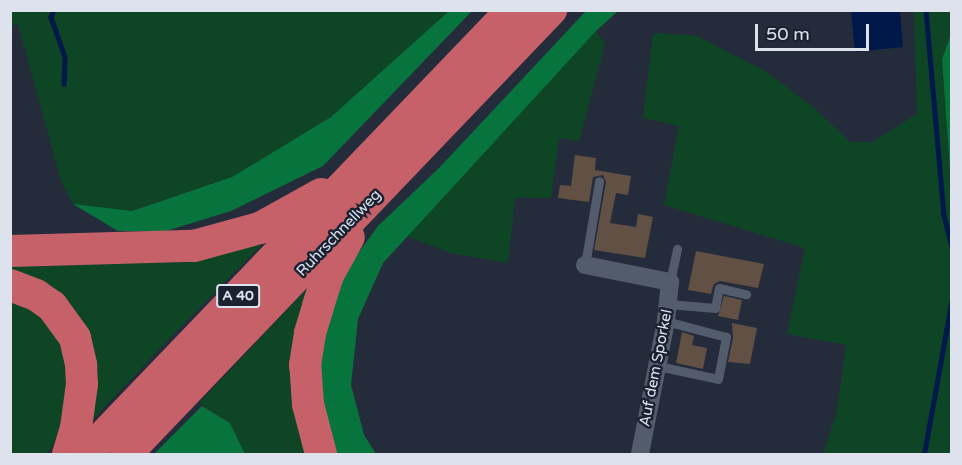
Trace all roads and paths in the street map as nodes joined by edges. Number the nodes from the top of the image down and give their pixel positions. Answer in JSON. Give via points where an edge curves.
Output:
{"nodes":[{"id":1,"x":512,"y":10,"type":"edge"},
{"id":2,"x":551,"y":10,"type":"edge"},
{"id":3,"x":399,"y":149,"type":"junction"},
{"id":4,"x":599,"y":181,"type":"dead end"},
{"id":5,"x":676,"y":249,"type":"dead end"},
{"id":6,"x":10,"y":251,"type":"edge"},
{"id":7,"x":585,"y":265,"type":"joint"},
{"id":8,"x":670,"y":282,"type":"junction"},
{"id":9,"x":10,"y":285,"type":"edge"},
{"id":10,"x":747,"y":294,"type":"dead end"},
{"id":11,"x":667,"y":312,"type":"junction"},
{"id":12,"x":657,"y":366,"type":"junction"},
{"id":13,"x":68,"y":454,"type":"edge"},
{"id":14,"x":86,"y":454,"type":"edge"},
{"id":15,"x":126,"y":454,"type":"edge"},
{"id":16,"x":321,"y":454,"type":"edge"},
{"id":17,"x":640,"y":454,"type":"edge"}],
"edges":[{"from":1,"to":3,"type":"highway","name":"Ruhrschnellweg","number":"A 40"},
{"from":2,"to":3,"type":"highway","name":"Ruhrschnellweg","number":"A 40"},
{"from":3,"to":6,"type":"highway","via":[[260,228],[226,239],[163,249]]},
{"from":3,"to":14,"type":"highway","name":"Ruhrschnellweg","number":"A 40"},
{"from":3,"to":15,"type":"highway","name":"Ruhrschnellweg","number":"A 40"},
{"from":3,"to":16,"type":"highway","via":[[328,275],[310,333],[305,365],[308,404]]},
{"from":4,"to":7,"type":"lane"},
{"from":5,"to":8,"type":"lane","name":"Auf dem Sporkel"},
{"from":7,"to":8,"type":"street"},
{"from":8,"to":11,"type":"street","name":"Auf dem Sporkel"},
{"from":9,"to":13,"type":"highway","via":[[52,306],[75,338],[82,384]]},
{"from":10,"to":11,"type":"lane","via":[[719,288],[715,308]]},
{"from":11,"to":12,"type":"street","name":"Auf dem Sporkel"},
{"from":11,"to":12,"type":"lane","via":[[726,337],[718,379]]},
{"from":12,"to":17,"type":"street","name":"Auf dem Sporkel"}]}
